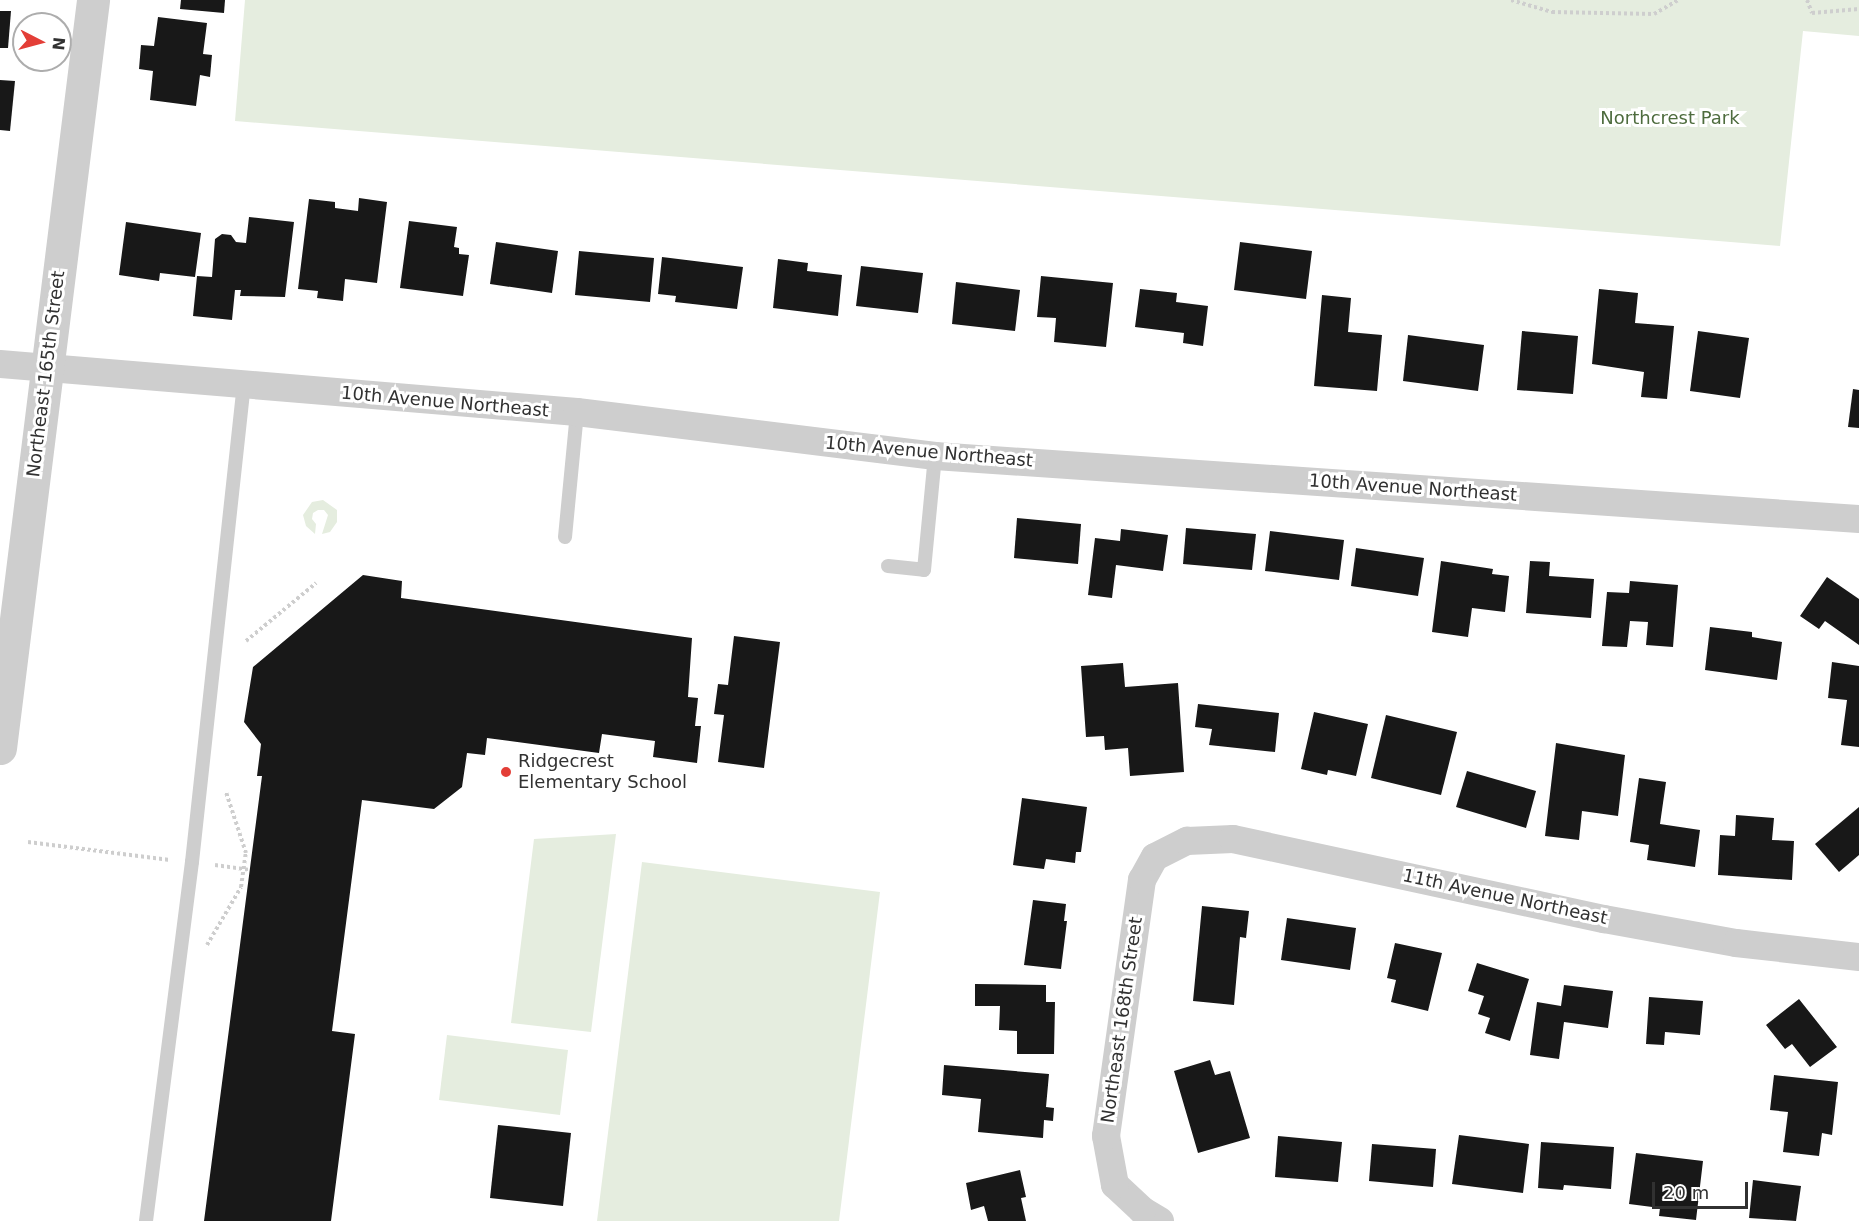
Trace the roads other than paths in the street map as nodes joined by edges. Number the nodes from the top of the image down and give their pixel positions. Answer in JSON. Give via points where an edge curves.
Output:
{"nodes":[{"id":1,"x":93,"y":0,"type":"edge"},
{"id":2,"x":0,"y":364,"type":"edge"},
{"id":3,"x":47,"y":368,"type":"junction"},
{"id":4,"x":244,"y":386,"type":"junction"},
{"id":5,"x":577,"y":412,"type":"junction"},
{"id":6,"x":935,"y":456,"type":"junction"},
{"id":7,"x":1859,"y":519,"type":"edge"},
{"id":8,"x":565,"y":537,"type":"dead end"},
{"id":9,"x":888,"y":567,"type":"dead end"},
{"id":10,"x":0,"y":748,"type":"edge"},
{"id":11,"x":1155,"y":857,"type":"joint"},
{"id":12,"x":1859,"y":957,"type":"edge"},
{"id":13,"x":1151,"y":1215,"type":"edge"},
{"id":14,"x":146,"y":1221,"type":"edge"}],
"edges":[{"from":1,"to":3,"type":"street","name":"Northeast 165th Street"},
{"from":2,"to":3,"type":"street","name":"10th Avenue Northeast"},
{"from":3,"to":4,"type":"street","name":"10th Avenue Northeast"},
{"from":3,"to":10,"type":"street","name":"Northeast 165th Street"},
{"from":4,"to":5,"type":"street","name":"10th Avenue Northeast"},
{"from":4,"to":14,"type":"lane","via":[[190,874]]},
{"from":5,"to":6,"type":"street","name":"10th Avenue Northeast"},
{"from":5,"to":8,"type":"lane"},
{"from":6,"to":7,"type":"street","name":"10th Avenue Northeast"},
{"from":6,"to":9,"type":"lane","via":[[924,570]]},
{"from":11,"to":12,"type":"street","name":"11th Avenue Northeast","via":[[1187,841],[1233,839],[1604,919],[1736,943]]},
{"from":11,"to":13,"type":"street","name":"Northeast 168th Street","via":[[1142,880],[1106,1136],[1115,1185]]}]}
